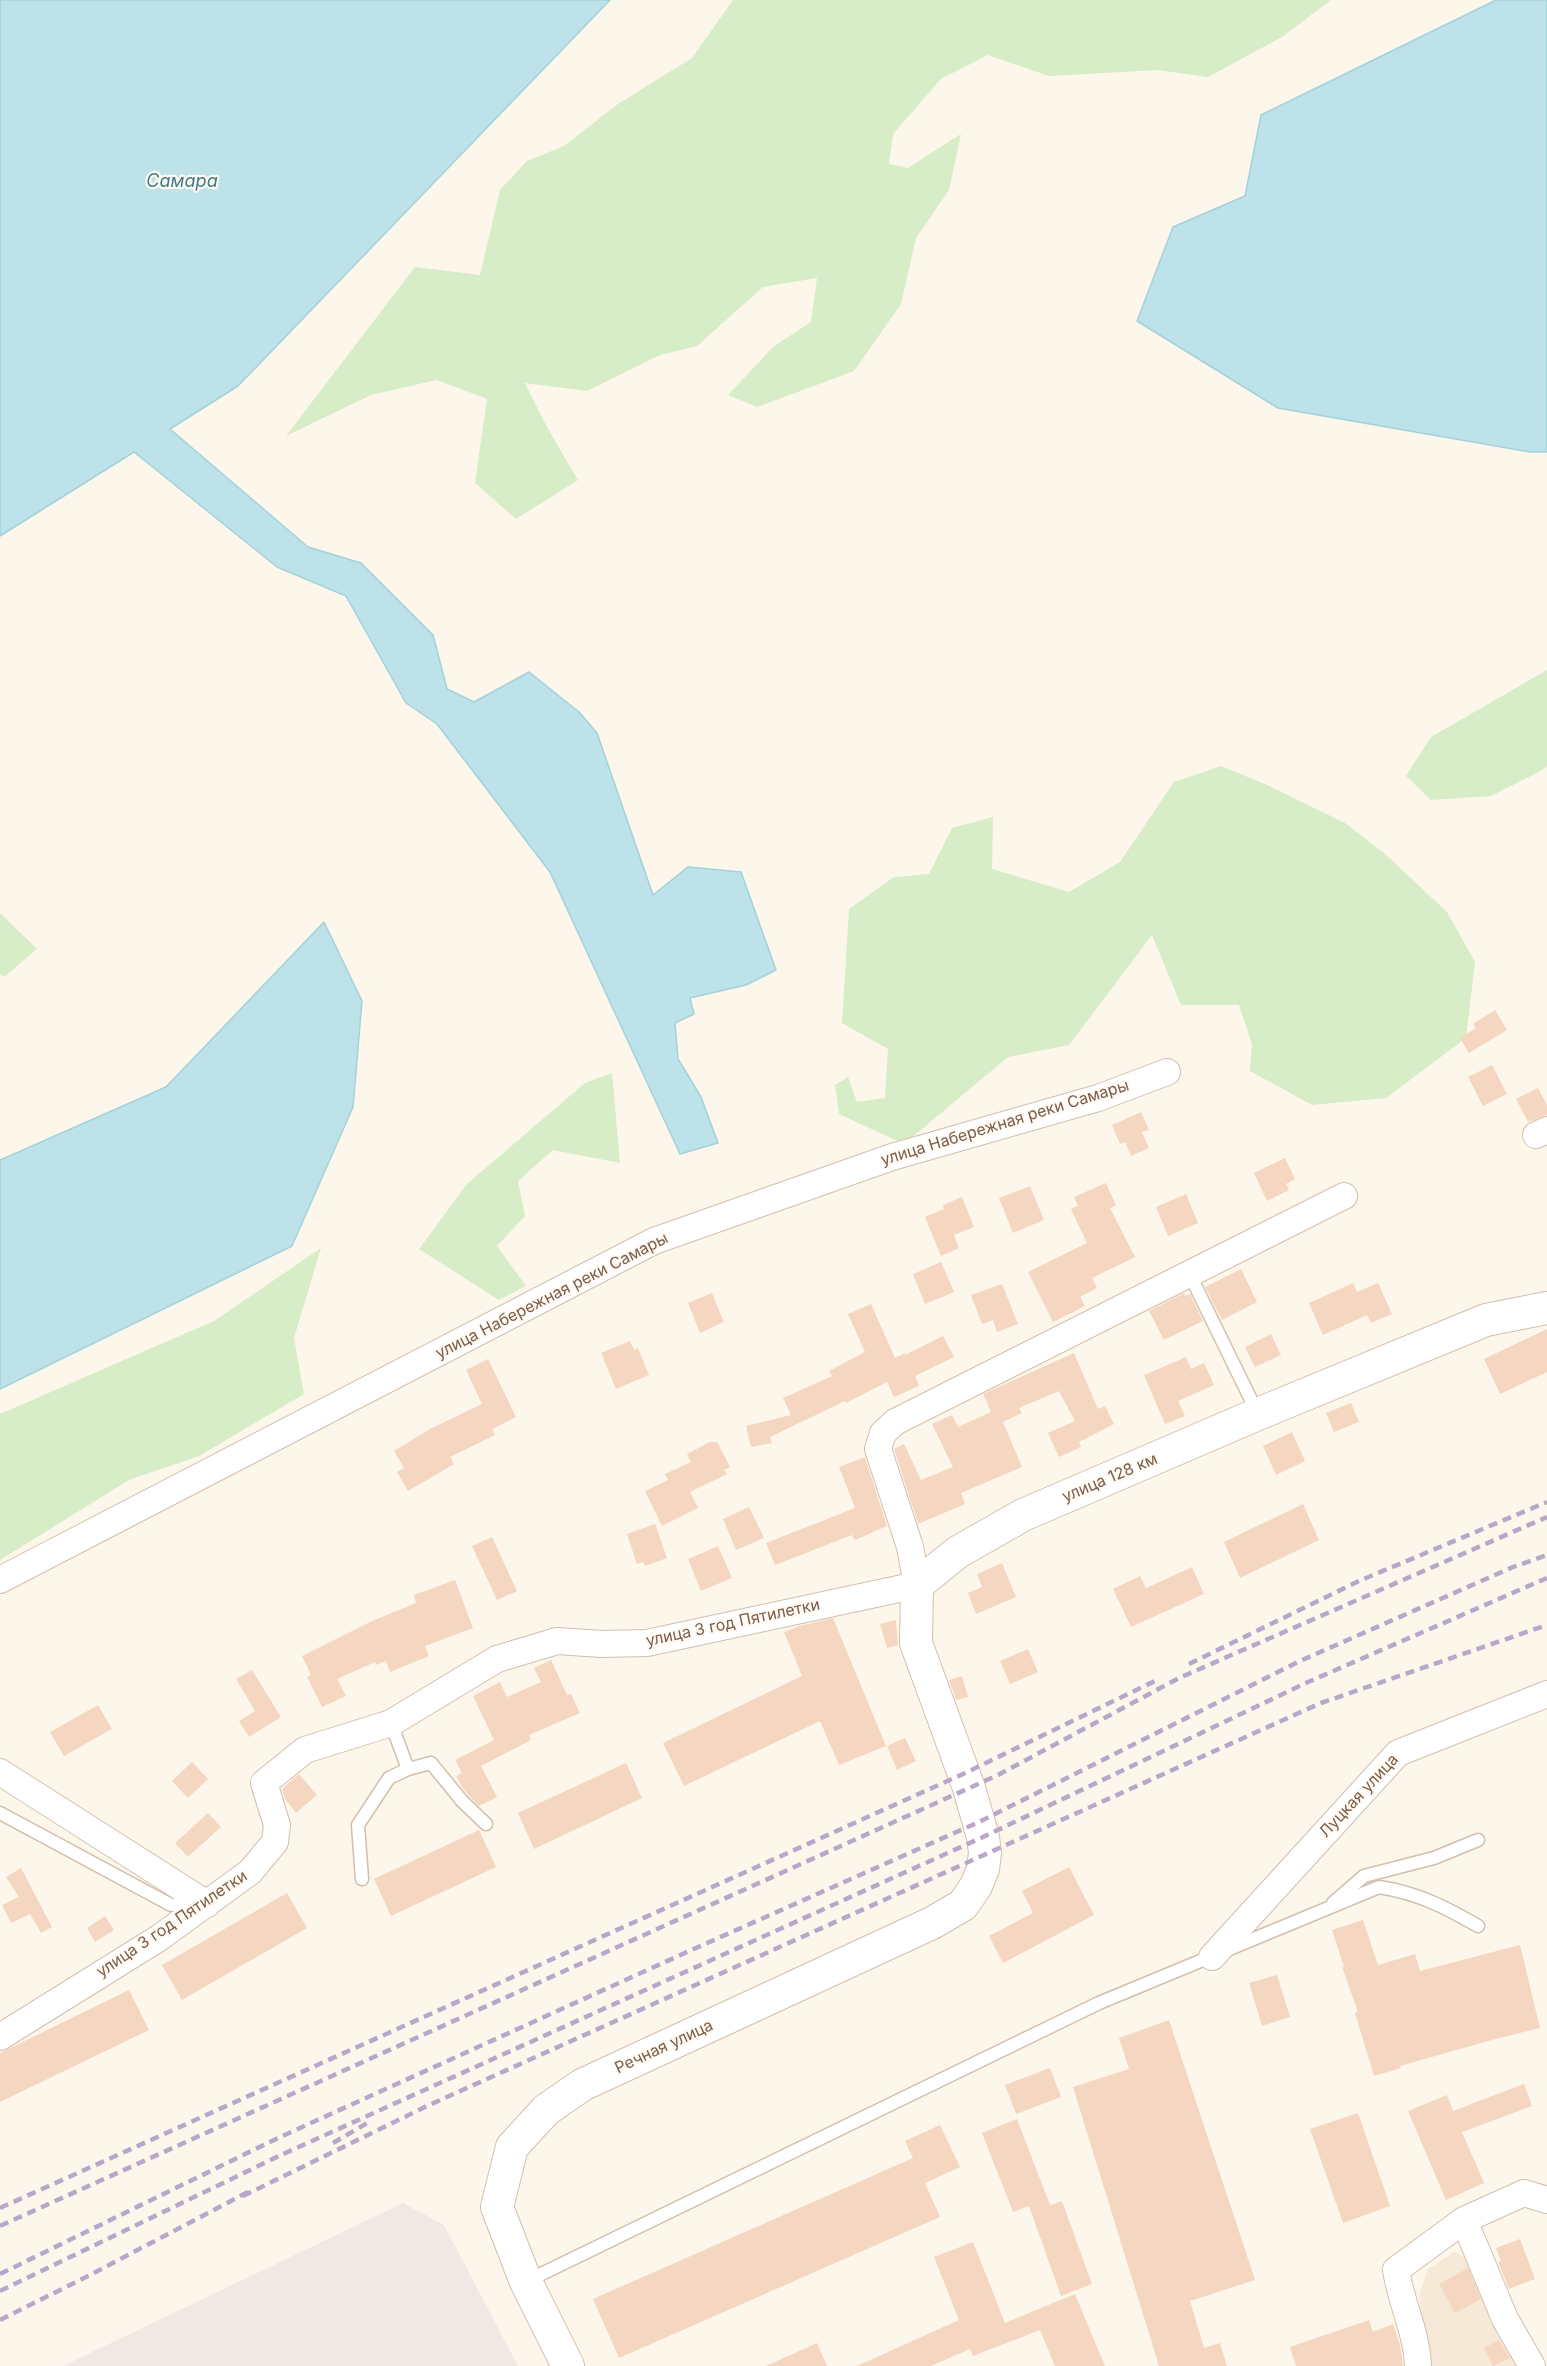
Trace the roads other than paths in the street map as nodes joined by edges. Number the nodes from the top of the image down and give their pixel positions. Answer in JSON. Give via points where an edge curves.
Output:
{"nodes":[{"id":1,"x":1167,"y":1072,"type":"dead end"},
{"id":2,"x":1344,"y":1196,"type":"dead end"},
{"id":3,"x":1189,"y":1273,"type":"junction"},
{"id":4,"x":1547,"y":1308,"type":"edge"},
{"id":5,"x":1258,"y":1414,"type":"junction"},
{"id":6,"x":0,"y":1580,"type":"edge"},
{"id":7,"x":917,"y":1585,"type":"junction"},
{"id":8,"x":1547,"y":1694,"type":"edge"},
{"id":9,"x":391,"y":1723,"type":"junction"},
{"id":10,"x":408,"y":1769,"type":"junction"},
{"id":11,"x":0,"y":1772,"type":"edge"},
{"id":12,"x":0,"y":1813,"type":"edge"},
{"id":13,"x":486,"y":1824,"type":"dead end"},
{"id":14,"x":1478,"y":1840,"type":"dead end"},
{"id":15,"x":362,"y":1879,"type":"dead end"},
{"id":16,"x":207,"y":1904,"type":"junction"},
{"id":17,"x":1326,"y":1910,"type":"junction"},
{"id":18,"x":1478,"y":1926,"type":"dead end"},
{"id":19,"x":1212,"y":1957,"type":"junction"},
{"id":20,"x":0,"y":2037,"type":"edge"},
{"id":21,"x":1547,"y":2200,"type":"edge"},
{"id":22,"x":1464,"y":2220,"type":"junction"},
{"id":23,"x":526,"y":2282,"type":"junction"},
{"id":24,"x":568,"y":2366,"type":"edge"},
{"id":25,"x":1418,"y":2366,"type":"edge"},
{"id":26,"x":1532,"y":2366,"type":"edge"}],
"edges":[{"from":1,"to":6,"type":"street","name":"улица Набережная реки Самары","via":[[1098,1098],[892,1156],[654,1241]]},
{"from":2,"to":3,"type":"street"},
{"from":3,"to":5,"type":"lane"},
{"from":3,"to":7,"type":"street","via":[[896,1422],[883,1433],[878,1449],[910,1547]]},
{"from":4,"to":5,"type":"street","name":"улица 128 км","via":[[1486,1320]]},
{"from":5,"to":7,"type":"street","name":"улица 128 км","via":[[1023,1515],[958,1552]]},
{"from":7,"to":9,"type":"street","name":"улица 3 год Пятилетки","via":[[647,1643],[558,1641],[497,1659]]},
{"from":7,"to":23,"type":"street","name":"Речная улица","via":[[916,1643],[969,1788],[985,1853],[976,1886],[963,1905],[932,1923],[582,2085],[546,2110],[512,2147],[497,2207]]},
{"from":8,"to":19,"type":"street","name":"Луцкая улица","via":[[1398,1753]]},
{"from":9,"to":10,"type":"lane"},
{"from":9,"to":16,"type":"street","name":"улица 3 год Пятилетки","via":[[305,1750],[264,1783],[277,1825],[275,1842],[250,1872]]},
{"from":10,"to":13,"type":"lane","via":[[431,1763]]},
{"from":10,"to":15,"type":"lane","via":[[388,1778],[358,1825]]},
{"from":11,"to":16,"type":"street"},
{"from":12,"to":16,"type":"lane","via":[[171,1905]]},
{"from":14,"to":17,"type":"lane","via":[[1434,1858],[1364,1875]]},
{"from":16,"to":20,"type":"street","name":"улица 3 год Пятилетки"},
{"from":17,"to":18,"type":"lane","via":[[1379,1887],[1407,1891]]},
{"from":17,"to":19,"type":"lane"},
{"from":19,"to":23,"type":"lane","via":[[1099,2003]]},
{"from":21,"to":22,"type":"street","via":[[1524,2193]]},
{"from":22,"to":25,"type":"street","via":[[1396,2270],[1418,2352]]},
{"from":22,"to":26,"type":"street","via":[[1505,2319]]},
{"from":23,"to":24,"type":"street","name":"Речная улица"}]}
